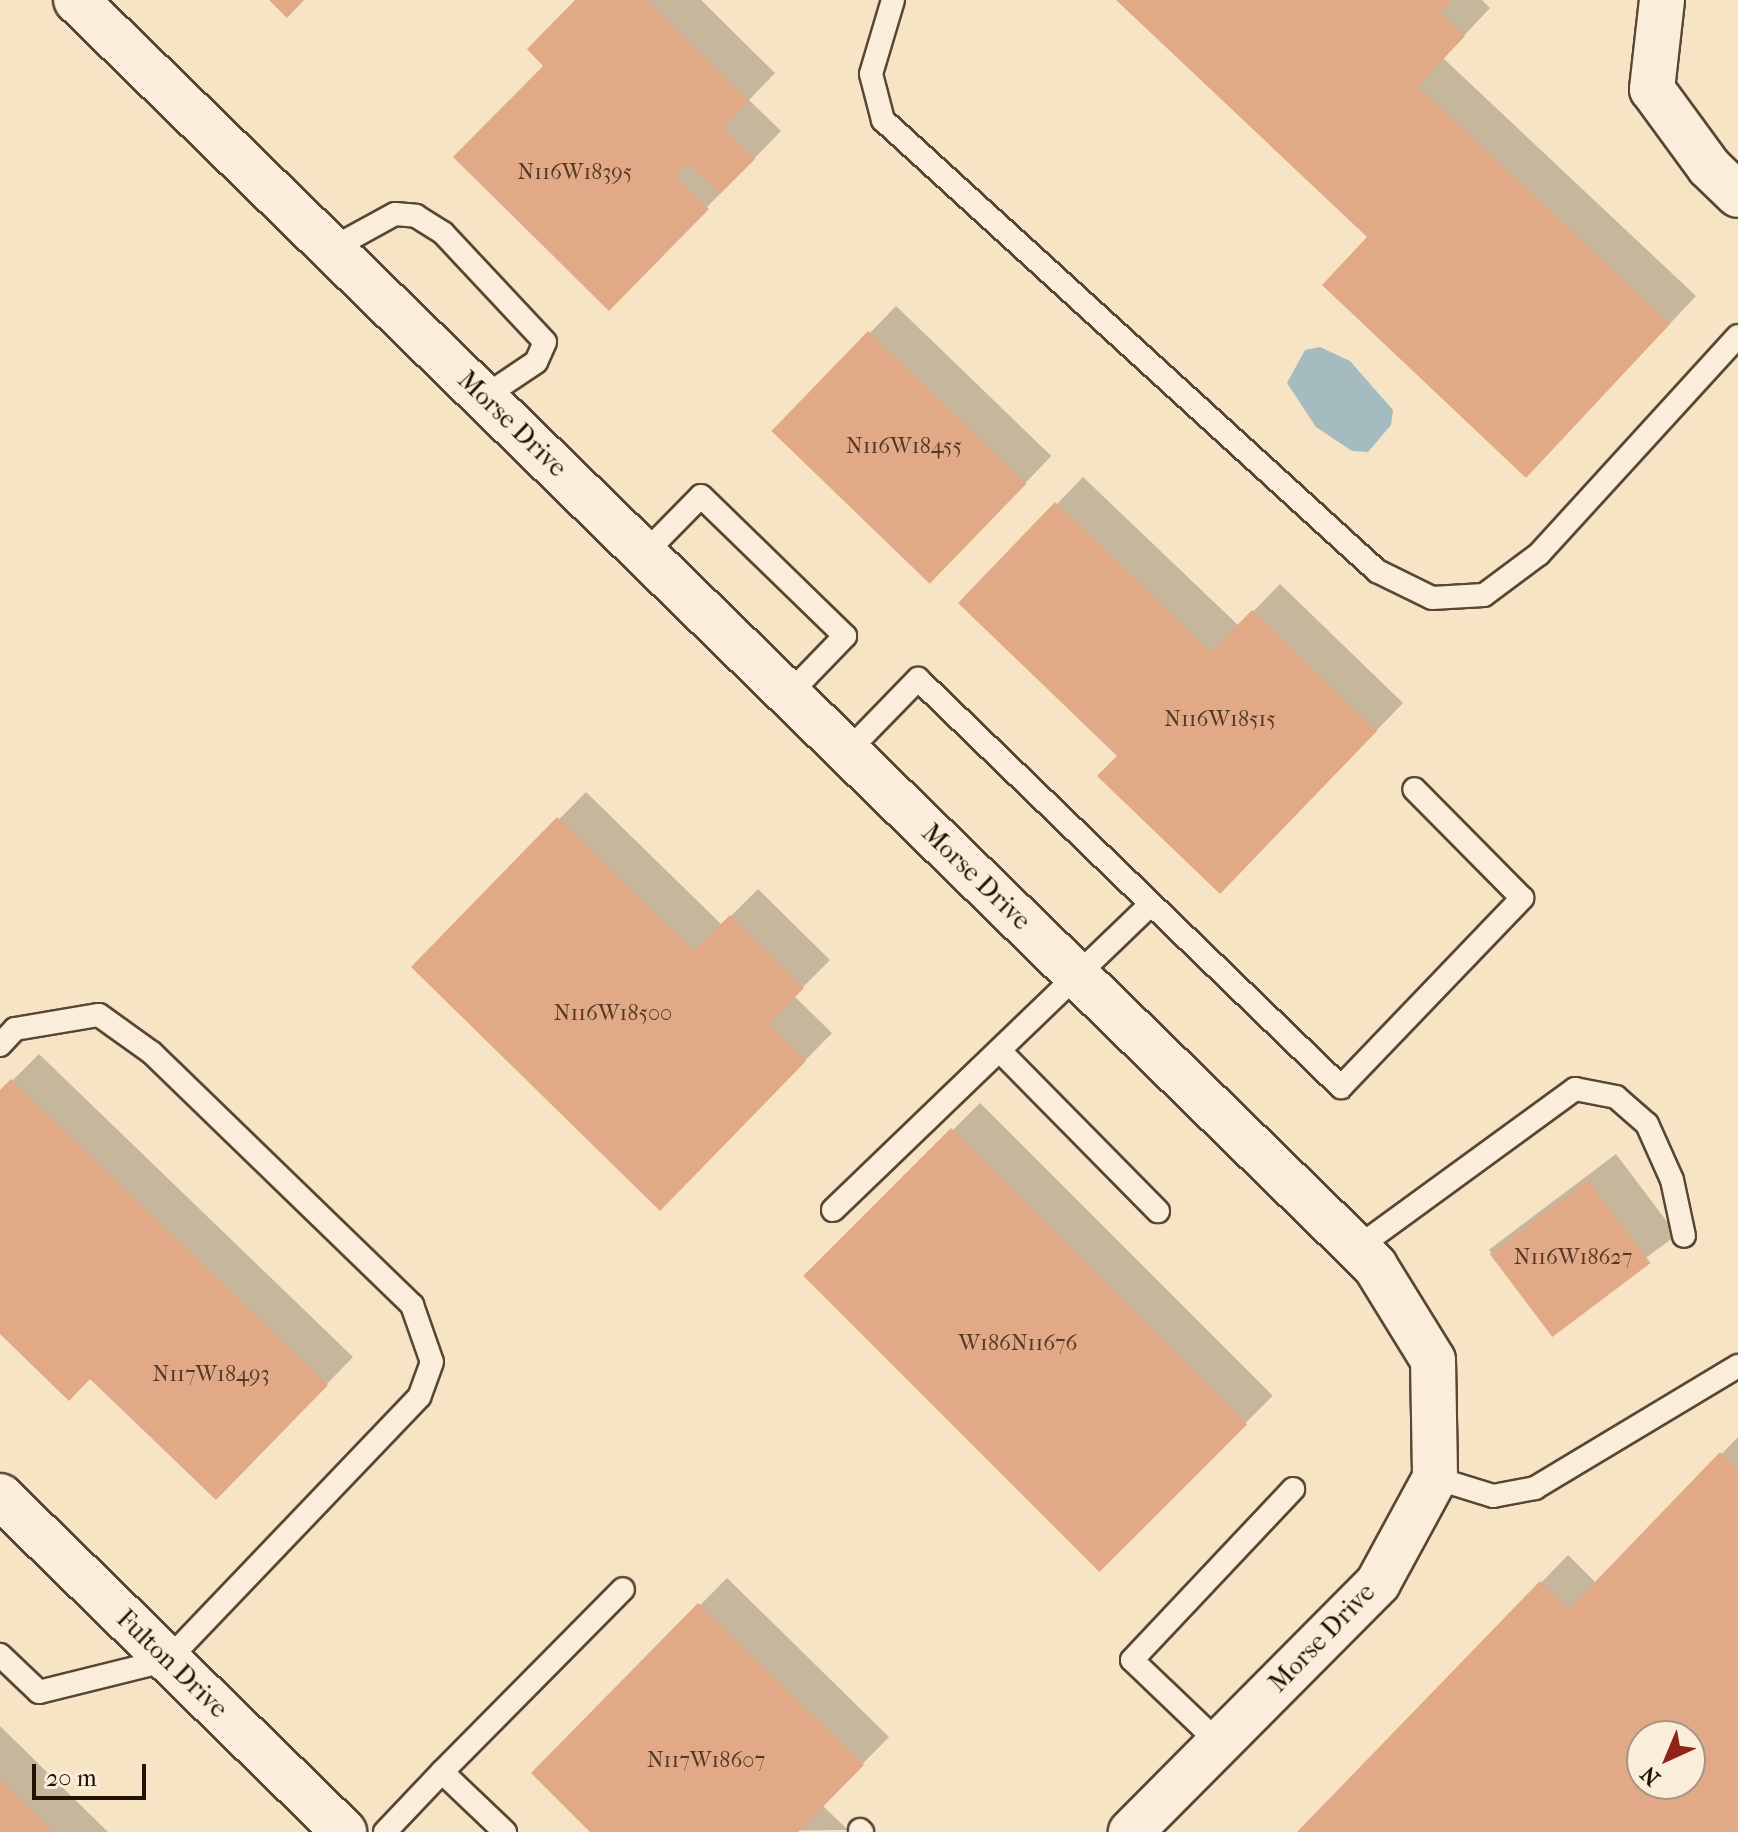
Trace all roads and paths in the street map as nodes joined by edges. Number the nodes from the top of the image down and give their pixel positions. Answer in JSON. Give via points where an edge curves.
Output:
{"nodes":[{"id":1,"x":76,"y":0,"type":"edge"},
{"id":2,"x":893,"y":0,"type":"edge"},
{"id":3,"x":1662,"y":0,"type":"edge"},
{"id":4,"x":1738,"y":195,"type":"edge"},
{"id":5,"x":331,"y":249,"type":"junction"},
{"id":6,"x":1738,"y":336,"type":"edge"},
{"id":7,"x":484,"y":397,"type":"junction"},
{"id":8,"x":644,"y":554,"type":"junction"},
{"id":9,"x":788,"y":695,"type":"junction"},
{"id":10,"x":847,"y":752,"type":"junction"},
{"id":11,"x":1414,"y":789,"type":"dead end"},
{"id":12,"x":1148,"y":907,"type":"junction"},
{"id":13,"x":1078,"y":977,"type":"junction"},
{"id":14,"x":0,"y":1045,"type":"edge"},
{"id":15,"x":1000,"y":1051,"type":"junction"},
{"id":16,"x":833,"y":1210,"type":"dead end"},
{"id":17,"x":1158,"y":1211,"type":"dead end"},
{"id":18,"x":1684,"y":1236,"type":"dead end"},
{"id":19,"x":1357,"y":1248,"type":"junction"},
{"id":20,"x":1738,"y":1366,"type":"edge"},
{"id":21,"x":1435,"y":1478,"type":"junction"},
{"id":22,"x":1293,"y":1489,"type":"dead end"},
{"id":23,"x":0,"y":1496,"type":"edge"},
{"id":24,"x":623,"y":1589,"type":"dead end"},
{"id":25,"x":0,"y":1655,"type":"edge"},
{"id":26,"x":168,"y":1660,"type":"junction"},
{"id":27,"x":1219,"y":1743,"type":"junction"},
{"id":28,"x":442,"y":1772,"type":"junction"},
{"id":29,"x":344,"y":1832,"type":"edge"},
{"id":30,"x":385,"y":1832,"type":"edge"},
{"id":31,"x":505,"y":1832,"type":"edge"},
{"id":32,"x":1131,"y":1832,"type":"edge"}],
"edges":[{"from":1,"to":5,"type":"street","name":"Morse Drive"},
{"from":2,"to":6,"type":"lane","via":[[871,74],[883,120],[1377,571],[1432,598],[1484,595],[1539,554]]},
{"from":3,"to":4,"type":"street","via":[[1652,89],[1709,167]]},
{"from":5,"to":7,"type":"street","name":"Morse Drive"},
{"from":5,"to":7,"type":"lane","via":[[395,214],[416,216],[443,233],[545,342],[536,362]]},
{"from":7,"to":8,"type":"street","name":"Morse Drive"},
{"from":8,"to":9,"type":"street","name":"Morse Drive"},
{"from":8,"to":9,"type":"lane","via":[[701,496],[845,636]]},
{"from":9,"to":10,"type":"street","name":"Morse Drive"},
{"from":10,"to":12,"type":"lane","via":[[918,679]]},
{"from":10,"to":13,"type":"street","name":"Morse Drive"},
{"from":11,"to":12,"type":"lane","via":[[1522,898],[1341,1087]]},
{"from":12,"to":13,"type":"lane"},
{"from":13,"to":15,"type":"lane"},
{"from":13,"to":19,"type":"street","name":"Morse Drive"},
{"from":14,"to":26,"type":"lane","via":[[15,1029],[99,1015],[152,1053],[412,1305],[432,1362],[419,1397]]},
{"from":15,"to":16,"type":"lane"},
{"from":15,"to":17,"type":"lane"},
{"from":18,"to":19,"type":"lane","via":[[1662,1151],[1647,1124],[1616,1097],[1575,1089]]},
{"from":19,"to":21,"type":"street","name":"Morse Drive","via":[[1375,1266],[1433,1360]]},
{"from":20,"to":21,"type":"lane","via":[[1535,1488],[1493,1496]]},
{"from":21,"to":27,"type":"street","name":"Morse Drive","via":[[1378,1583]]},
{"from":22,"to":27,"type":"lane","via":[[1132,1660]]},
{"from":23,"to":26,"type":"street","name":"Fulton Drive"},
{"from":24,"to":28,"type":"lane"},
{"from":25,"to":26,"type":"lane","via":[[39,1692]]},
{"from":26,"to":29,"type":"street","name":"Fulton Drive"},
{"from":27,"to":32,"type":"street","name":"Morse Drive"},
{"from":28,"to":30,"type":"lane"},
{"from":28,"to":31,"type":"lane"}]}
